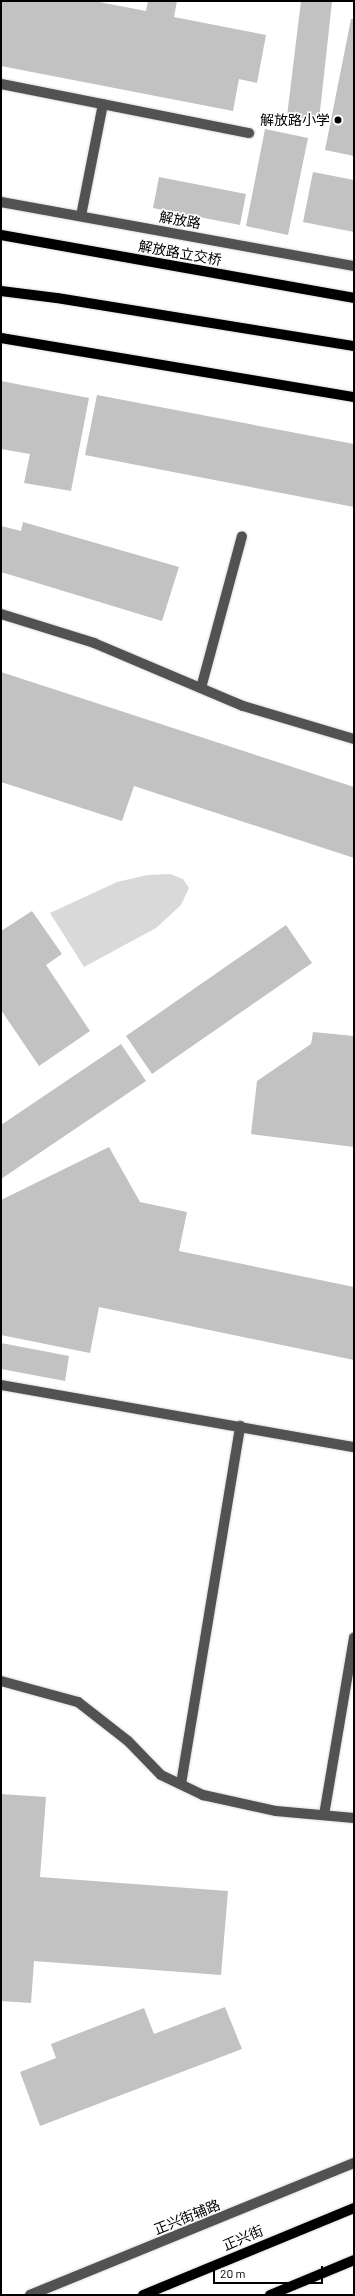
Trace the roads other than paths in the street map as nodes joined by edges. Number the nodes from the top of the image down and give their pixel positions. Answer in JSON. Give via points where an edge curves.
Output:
{"nodes":[{"id":1,"x":1,"y":84,"type":"edge"},
{"id":2,"x":103,"y":104,"type":"junction"},
{"id":3,"x":249,"y":133,"type":"dead end"},
{"id":4,"x":1,"y":202,"type":"edge"},
{"id":5,"x":81,"y":216,"type":"junction"},
{"id":6,"x":1,"y":235,"type":"edge"},
{"id":7,"x":354,"y":266,"type":"edge"},
{"id":8,"x":1,"y":291,"type":"edge"},
{"id":9,"x":354,"y":298,"type":"edge"},
{"id":10,"x":1,"y":338,"type":"edge"},
{"id":11,"x":354,"y":346,"type":"edge"},
{"id":12,"x":354,"y":396,"type":"edge"},
{"id":13,"x":242,"y":536,"type":"dead end"},
{"id":14,"x":1,"y":614,"type":"edge"},
{"id":15,"x":201,"y":688,"type":"junction"},
{"id":16,"x":354,"y":739,"type":"edge"},
{"id":17,"x":1,"y":1384,"type":"edge"},
{"id":18,"x":240,"y":1426,"type":"junction"},
{"id":19,"x":354,"y":1447,"type":"edge"},
{"id":20,"x":354,"y":1638,"type":"edge"},
{"id":21,"x":1,"y":1681,"type":"edge"},
{"id":22,"x":181,"y":1784,"type":"junction"},
{"id":23,"x":324,"y":1815,"type":"junction"},
{"id":24,"x":354,"y":1818,"type":"edge"},
{"id":25,"x":354,"y":2163,"type":"edge"},
{"id":26,"x":354,"y":2208,"type":"edge"},
{"id":27,"x":354,"y":2260,"type":"edge"},
{"id":28,"x":30,"y":2295,"type":"edge"},
{"id":29,"x":144,"y":2295,"type":"edge"},
{"id":30,"x":270,"y":2295,"type":"edge"}],
"edges":[{"from":1,"to":2,"type":"street"},
{"from":2,"to":3,"type":"street"},
{"from":2,"to":5,"type":"street"},
{"from":4,"to":5,"type":"street","name":"解放路"},
{"from":5,"to":7,"type":"street","name":"解放路"},
{"from":6,"to":9,"type":"main road","name":"解放路立交桥"},
{"from":8,"to":11,"type":"main road"},
{"from":10,"to":12,"type":"main road"},
{"from":13,"to":15,"type":"street"},
{"from":14,"to":15,"type":"street","via":[[94,642]]},
{"from":15,"to":16,"type":"street","via":[[242,706]]},
{"from":17,"to":18,"type":"street"},
{"from":18,"to":19,"type":"street"},
{"from":18,"to":22,"type":"street"},
{"from":20,"to":23,"type":"street"},
{"from":21,"to":22,"type":"street","via":[[78,1702],[128,1741],[161,1775]]},
{"from":22,"to":23,"type":"street","via":[[203,1795],[232,1802],[276,1811]]},
{"from":23,"to":24,"type":"street"},
{"from":25,"to":28,"type":"street","name":"正兴街辅路"},
{"from":26,"to":29,"type":"main road","name":"正兴街"},
{"from":27,"to":30,"type":"main road"}]}
